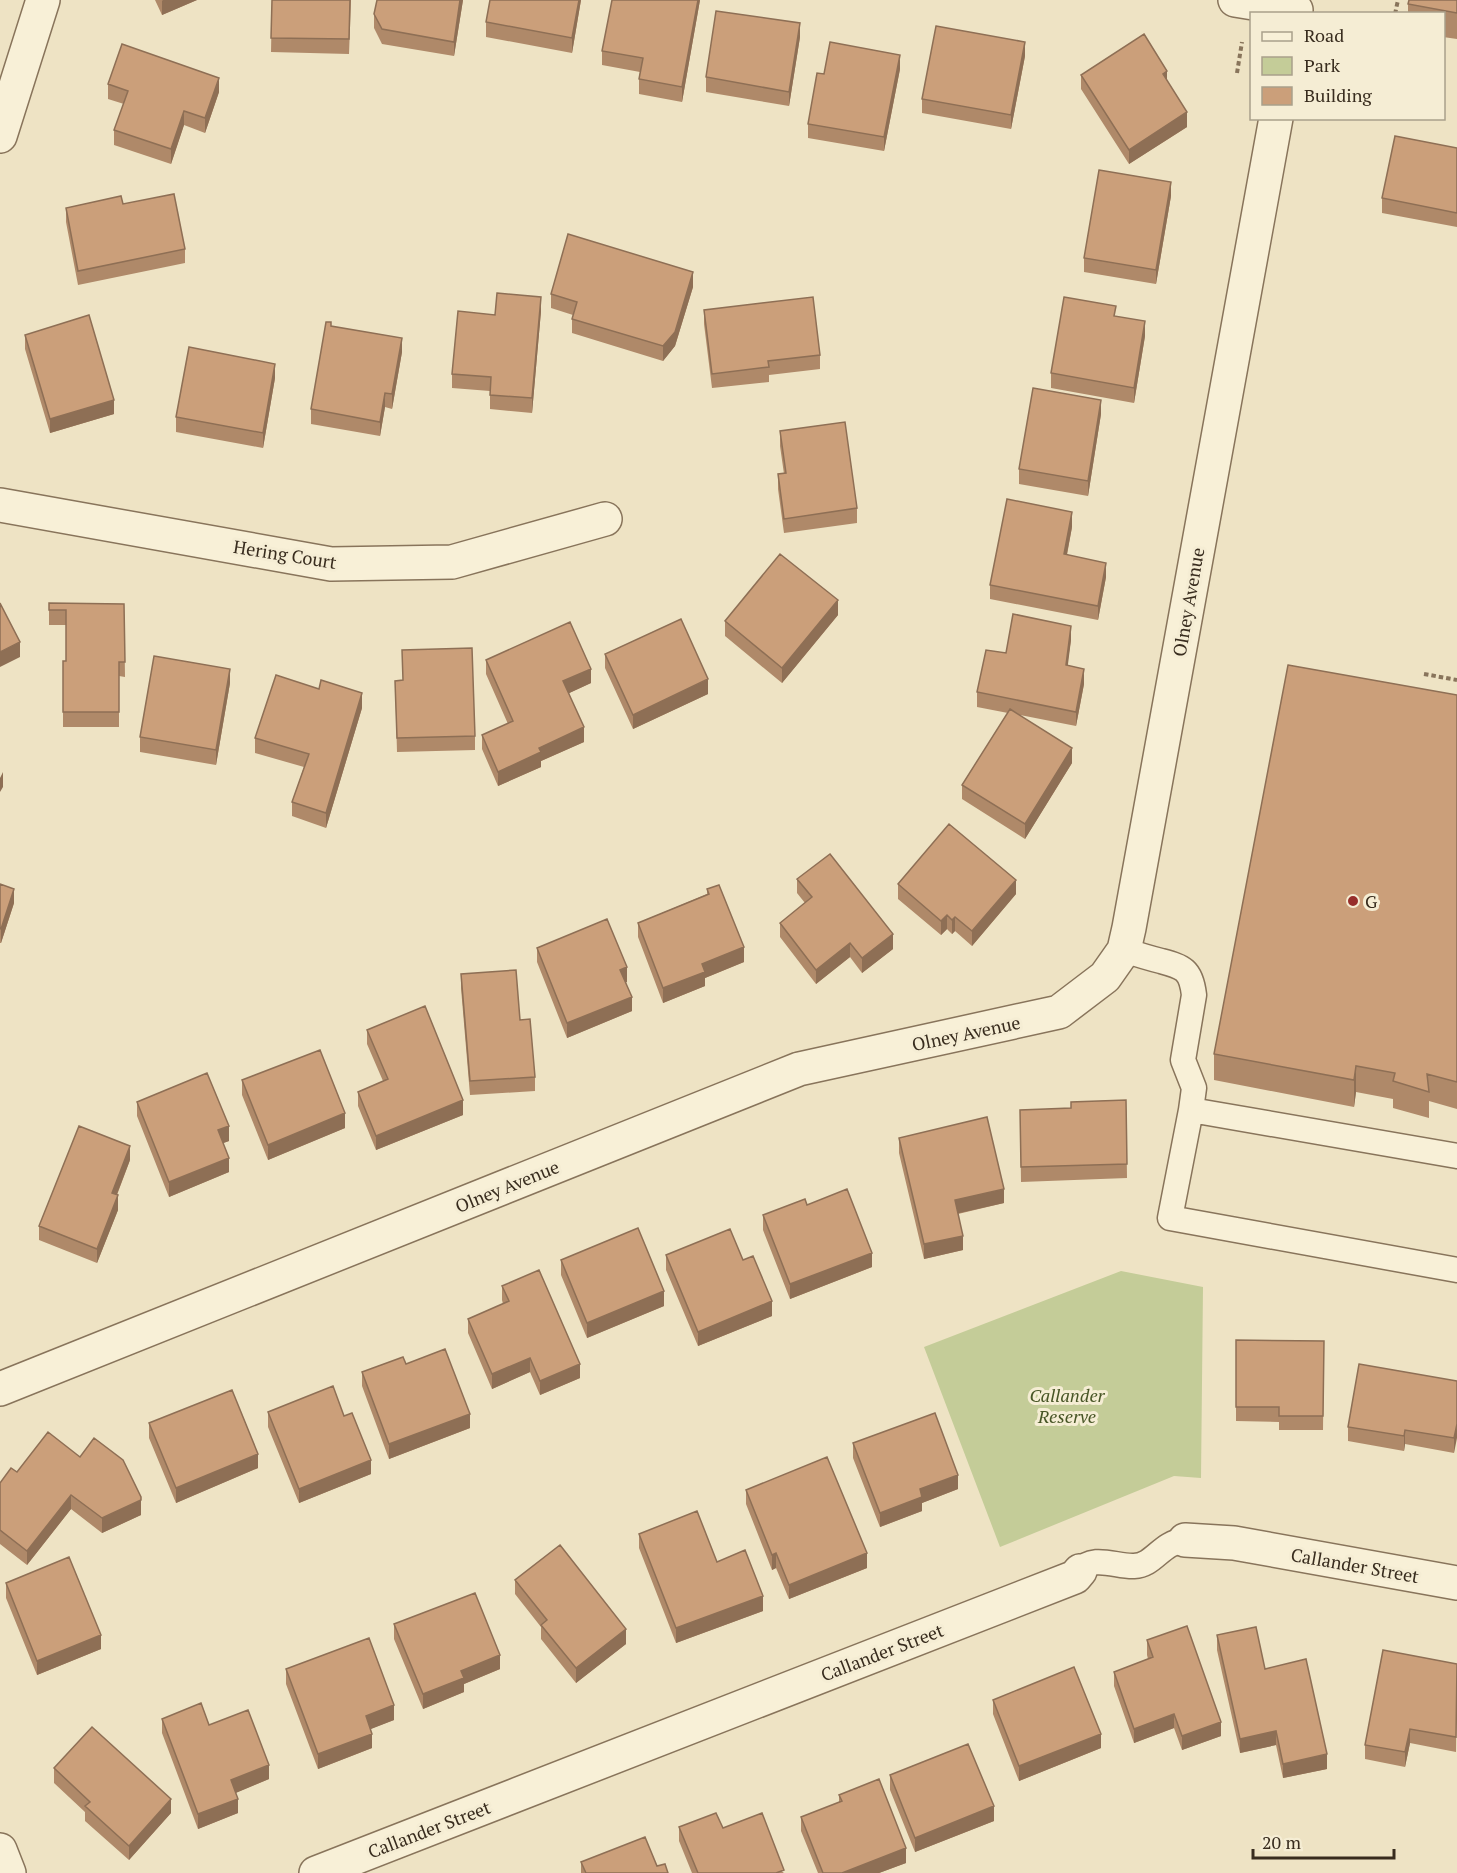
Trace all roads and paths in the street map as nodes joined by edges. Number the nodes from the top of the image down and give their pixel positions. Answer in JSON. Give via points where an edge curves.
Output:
{"nodes":[{"id":1,"x":43,"y":0,"type":"edge"},
{"id":2,"x":1235,"y":0,"type":"edge"},
{"id":3,"x":1296,"y":8,"type":"edge"},
{"id":4,"x":1276,"y":120,"type":"edge"},
{"id":5,"x":0,"y":136,"type":"edge"},
{"id":6,"x":0,"y":505,"type":"edge"},
{"id":7,"x":604,"y":519,"type":"dead end"},
{"id":8,"x":1424,"y":674,"type":"dead end"},
{"id":9,"x":1457,"y":680,"type":"edge"},
{"id":10,"x":1124,"y":950,"type":"junction"},
{"id":11,"x":1191,"y":1110,"type":"junction"},
{"id":12,"x":1457,"y":1156,"type":"edge"},
{"id":13,"x":1457,"y":1270,"type":"edge"},
{"id":14,"x":0,"y":1389,"type":"edge"},
{"id":15,"x":1185,"y":1540,"type":"joint"},
{"id":16,"x":1080,"y":1571,"type":"joint"},
{"id":17,"x":1457,"y":1583,"type":"edge"},
{"id":18,"x":0,"y":1850,"type":"edge"},
{"id":19,"x":9,"y":1873,"type":"edge"},
{"id":20,"x":316,"y":1873,"type":"edge"}],
"edges":[{"from":1,"to":5,"type":"street"},
{"from":2,"to":3,"type":"street"},
{"from":4,"to":10,"type":"street","name":"Olney Avenue"},
{"from":6,"to":7,"type":"street","name":"Hering Court","via":[[331,564],[452,562]]},
{"from":8,"to":9,"type":"path"},
{"from":10,"to":11,"type":"lane","via":[[1179,965],[1193,984],[1183,1060],[1194,1088]]},
{"from":10,"to":14,"type":"street","name":"Olney Avenue","via":[[1105,978],[1059,1012],[799,1069]]},
{"from":11,"to":12,"type":"lane"},
{"from":11,"to":13,"type":"lane","via":[[1170,1218]]},
{"from":15,"to":16,"type":"lane","name":"Callander Street","via":[[1168,1545],[1138,1566],[1097,1562],[1086,1564]]},
{"from":15,"to":17,"type":"street","name":"Callander Street","via":[[1234,1543]]},
{"from":16,"to":20,"type":"street","name":"Callander Street","via":[[1075,1577]]},
{"from":18,"to":19,"type":"street"}]}
